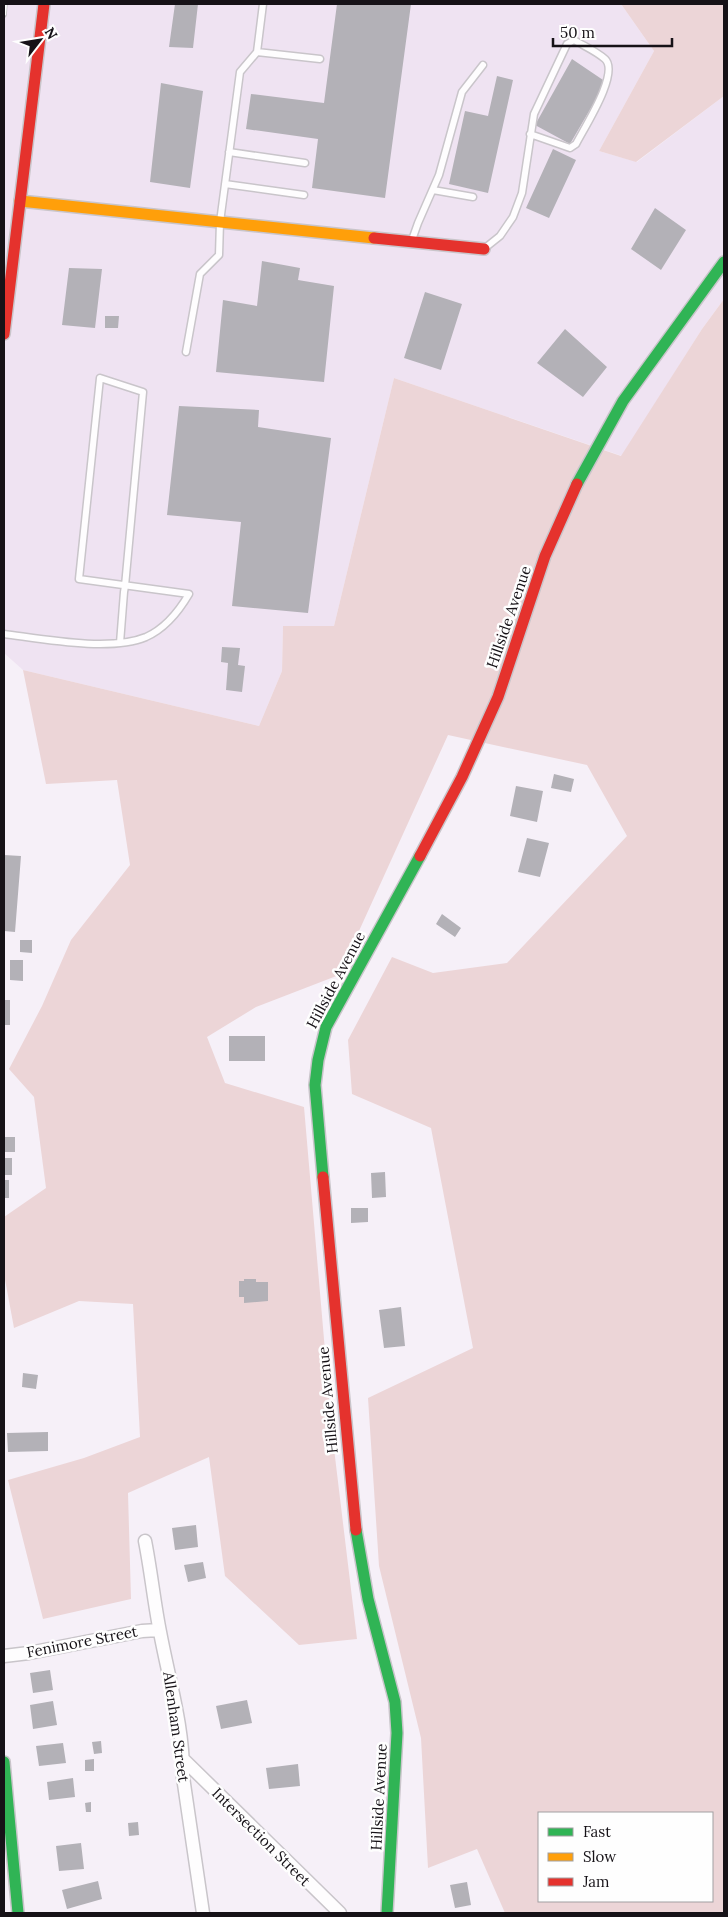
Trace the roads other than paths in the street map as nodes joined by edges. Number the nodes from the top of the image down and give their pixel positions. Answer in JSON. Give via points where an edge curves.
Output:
{"nodes":[{"id":1,"x":44,"y":4,"type":"edge"},
{"id":2,"x":263,"y":4,"type":"edge"},
{"id":3,"x":256,"y":52,"type":"junction"},
{"id":4,"x":320,"y":59,"type":"dead end"},
{"id":5,"x":483,"y":65,"type":"dead end"},
{"id":6,"x":530,"y":134,"type":"junction"},
{"id":7,"x":229,"y":152,"type":"junction"},
{"id":8,"x":305,"y":163,"type":"dead end"},
{"id":9,"x":225,"y":184,"type":"junction"},
{"id":10,"x":433,"y":190,"type":"junction"},
{"id":11,"x":304,"y":195,"type":"dead end"},
{"id":12,"x":473,"y":197,"type":"dead end"},
{"id":13,"x":20,"y":201,"type":"junction"},
{"id":14,"x":220,"y":222,"type":"junction"},
{"id":15,"x":411,"y":241,"type":"junction"},
{"id":16,"x":484,"y":249,"type":"joint"},
{"id":17,"x":724,"y":262,"type":"edge"},
{"id":18,"x":4,"y":334,"type":"edge"},
{"id":19,"x":186,"y":352,"type":"dead end"},
{"id":20,"x":125,"y":586,"type":"junction"},
{"id":21,"x":4,"y":634,"type":"edge"},
{"id":22,"x":120,"y":644,"type":"junction"},
{"id":23,"x":145,"y":1541,"type":"dead end"},
{"id":24,"x":159,"y":1630,"type":"junction"},
{"id":25,"x":4,"y":1656,"type":"edge"},
{"id":26,"x":183,"y":1759,"type":"junction"},
{"id":27,"x":4,"y":1762,"type":"edge"},
{"id":28,"x":18,"y":1913,"type":"edge"},
{"id":29,"x":203,"y":1913,"type":"edge"},
{"id":30,"x":340,"y":1913,"type":"edge"},
{"id":31,"x":387,"y":1913,"type":"edge"}],
"edges":[{"from":1,"to":13,"type":"street"},
{"from":2,"to":3,"type":"lane"},
{"from":3,"to":4,"type":"lane"},
{"from":3,"to":7,"type":"lane","via":[[240,72]]},
{"from":5,"to":10,"type":"lane","via":[[462,92]]},
{"from":6,"to":6,"type":"lane","via":[[534,114],[567,44],[574,40],[606,59],[609,68],[606,86],[576,144],[570,148]]},
{"from":6,"to":16,"type":"lane","via":[[522,193],[513,217],[500,236]]},
{"from":7,"to":8,"type":"lane"},
{"from":7,"to":9,"type":"lane"},
{"from":9,"to":11,"type":"lane"},
{"from":9,"to":14,"type":"lane"},
{"from":10,"to":12,"type":"lane"},
{"from":10,"to":15,"type":"lane"},
{"from":13,"to":14,"type":"street"},
{"from":13,"to":18,"type":"street"},
{"from":14,"to":15,"type":"street"},
{"from":14,"to":19,"type":"lane","via":[[219,255],[200,274]]},
{"from":15,"to":16,"type":"street"},
{"from":17,"to":31,"type":"street","name":"Hillside Avenue","via":[[623,401],[590,458],[548,549],[498,697],[462,776],[326,1027],[319,1049],[315,1094],[354,1516],[368,1599],[395,1702],[397,1733]]},
{"from":20,"to":20,"type":"lane","via":[[143,392],[100,378],[79,579]]},
{"from":20,"to":22,"type":"lane"},
{"from":20,"to":22,"type":"lane","via":[[189,594],[167,622],[146,637]]},
{"from":21,"to":22,"type":"lane"},
{"from":23,"to":24,"type":"street","name":"Allenham Street"},
{"from":24,"to":25,"type":"street","name":"Fenimore Street","via":[[142,1630]]},
{"from":24,"to":26,"type":"street","name":"Allenham Street","via":[[172,1686]]},
{"from":26,"to":29,"type":"street","name":"Allenham Street"},
{"from":26,"to":30,"type":"street","name":"Intersection Street"},
{"from":27,"to":28,"type":"street"}]}
